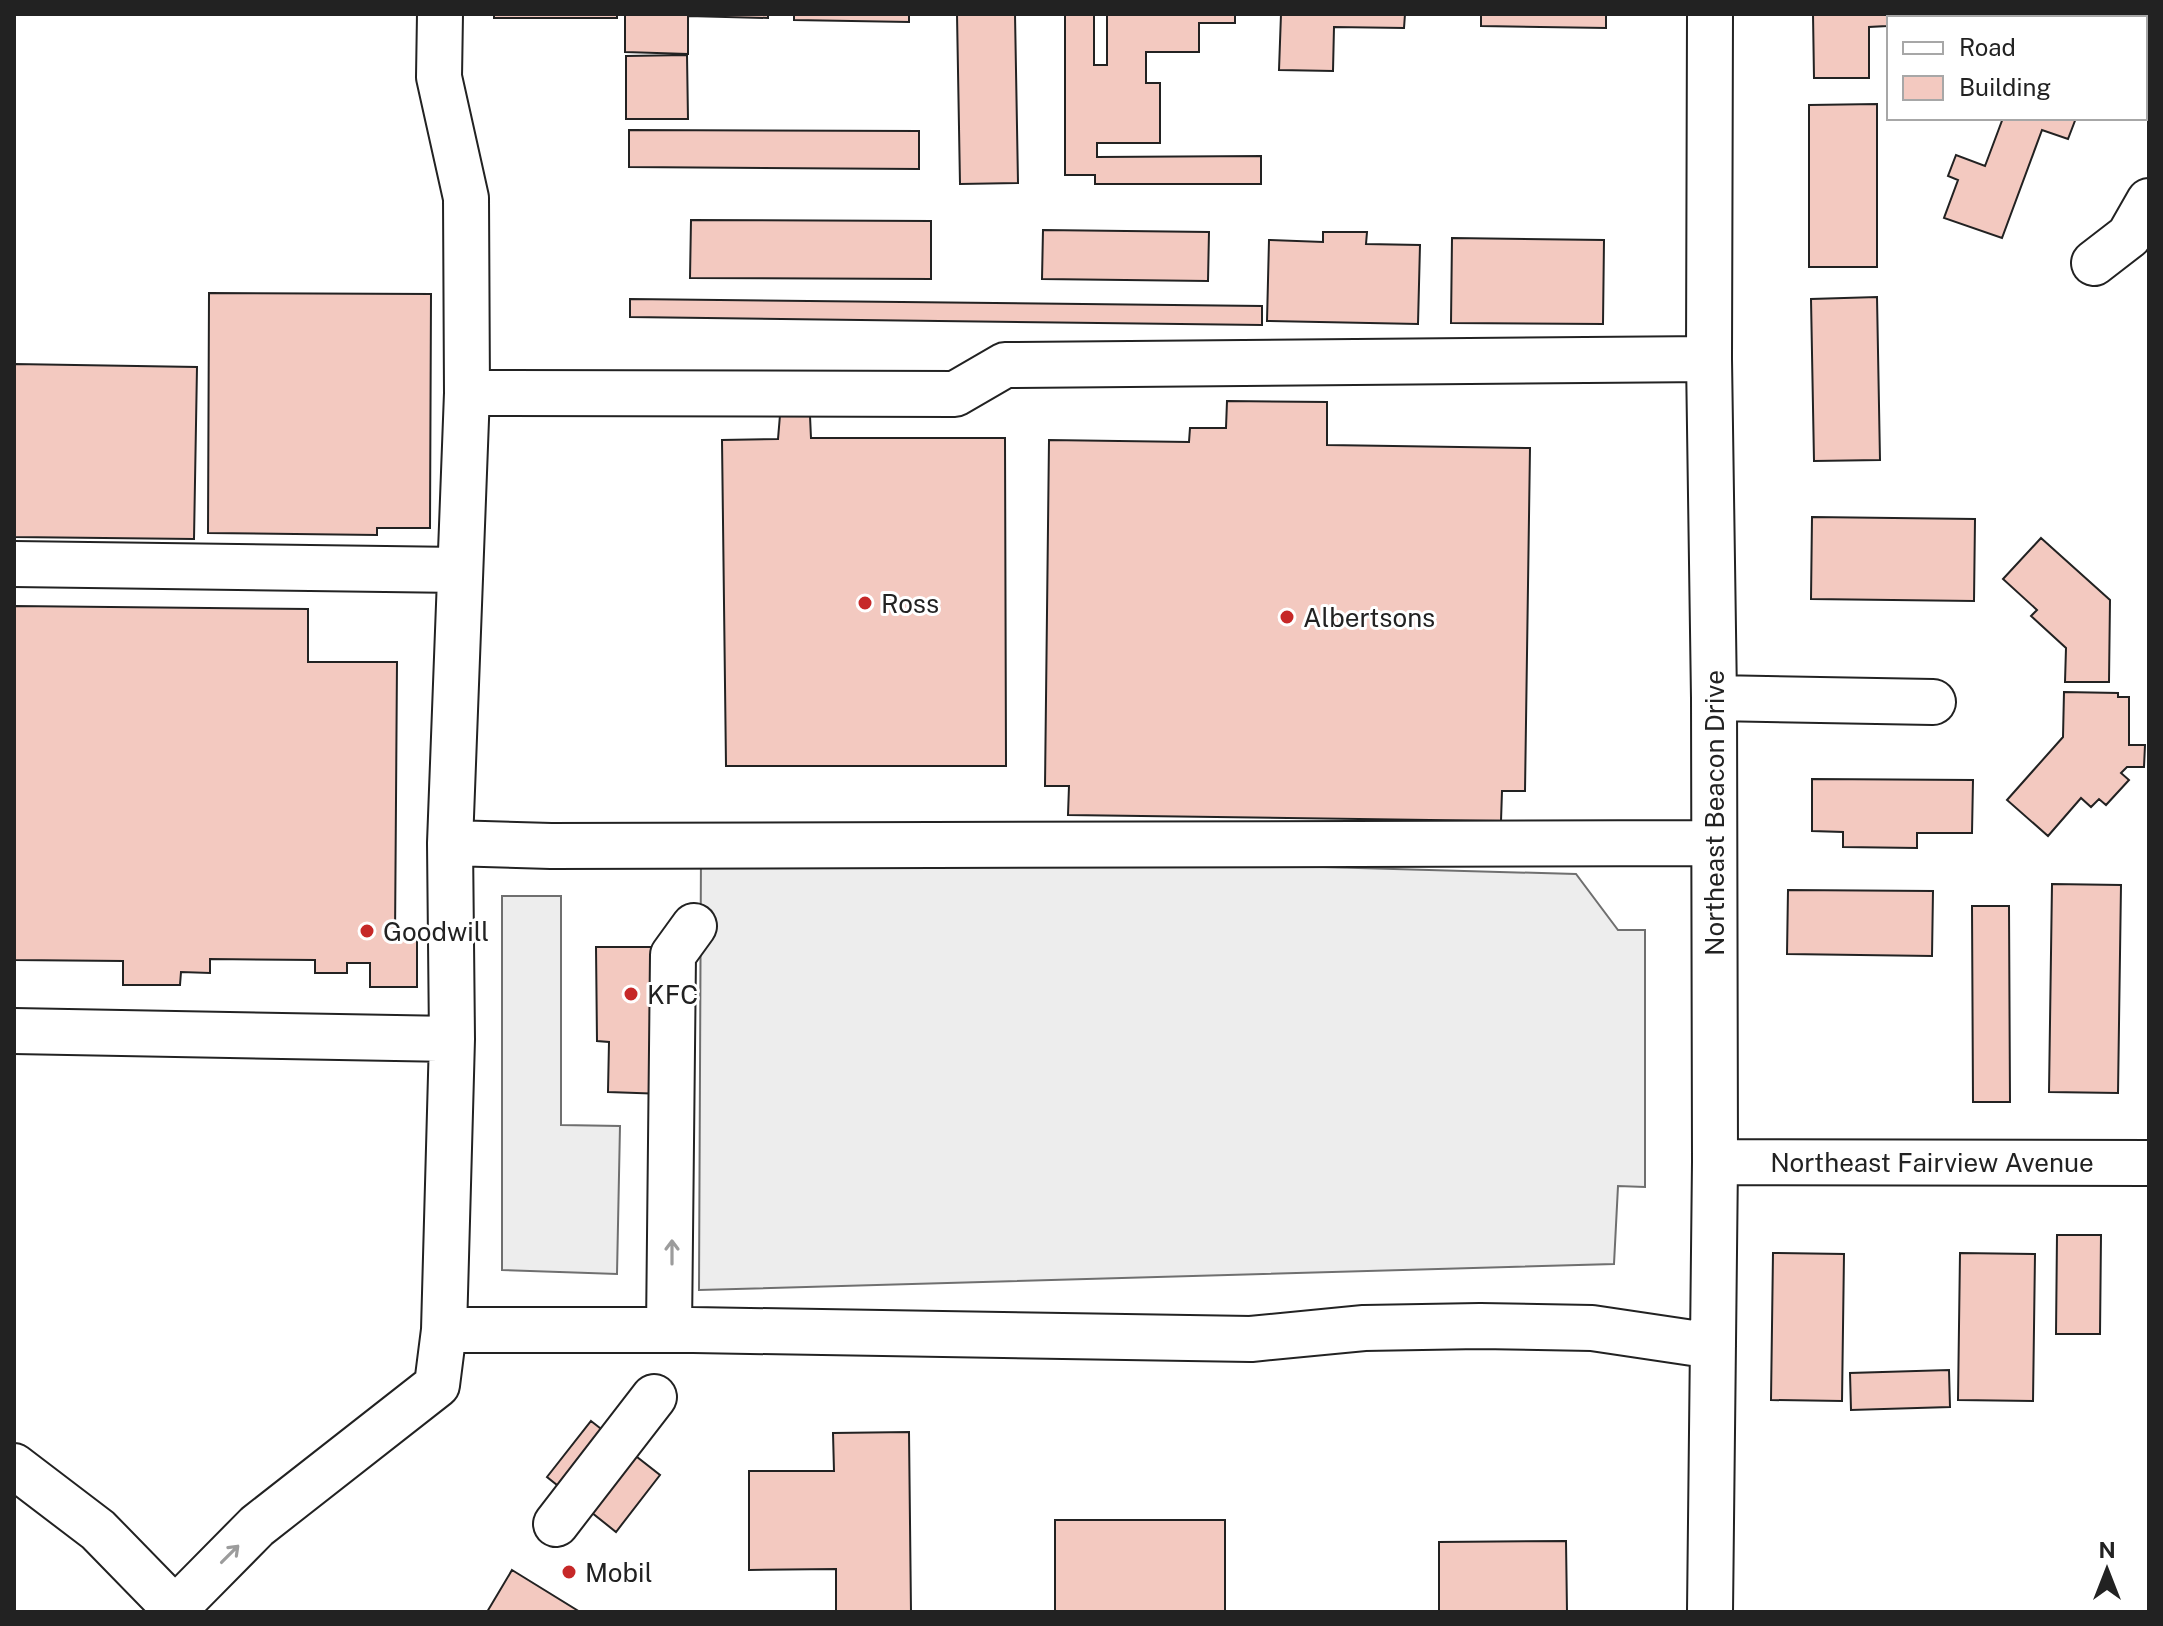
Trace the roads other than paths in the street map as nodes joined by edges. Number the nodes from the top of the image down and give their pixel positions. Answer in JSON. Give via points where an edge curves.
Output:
{"nodes":[{"id":1,"x":440,"y":14,"type":"edge"},
{"id":2,"x":1710,"y":14,"type":"edge"},
{"id":3,"x":2149,"y":201,"type":"edge"},
{"id":4,"x":2094,"y":263,"type":"dead end"},
{"id":5,"x":1709,"y":359,"type":"junction"},
{"id":6,"x":467,"y":393,"type":"junction"},
{"id":7,"x":14,"y":564,"type":"edge"},
{"id":8,"x":460,"y":570,"type":"junction"},
{"id":9,"x":1714,"y":698,"type":"junction"},
{"id":10,"x":1933,"y":702,"type":"dead end"},
{"id":11,"x":450,"y":843,"type":"junction"},
{"id":12,"x":1714,"y":843,"type":"junction"},
{"id":13,"x":694,"y":926,"type":"dead end"},
{"id":14,"x":14,"y":1031,"type":"edge"},
{"id":15,"x":452,"y":1039,"type":"junction"},
{"id":16,"x":1715,"y":1162,"type":"junction"},
{"id":17,"x":2149,"y":1163,"type":"edge"},
{"id":18,"x":444,"y":1330,"type":"junction"},
{"id":19,"x":669,"y":1330,"type":"junction"},
{"id":20,"x":1713,"y":1346,"type":"junction"},
{"id":21,"x":654,"y":1397,"type":"dead end"},
{"id":22,"x":14,"y":1466,"type":"edge"},
{"id":23,"x":556,"y":1524,"type":"dead end"},
{"id":24,"x":176,"y":1610,"type":"edge"},
{"id":25,"x":1710,"y":1612,"type":"edge"}],
"edges":[{"from":1,"to":6,"type":"street","via":[[439,77],[466,198]]},
{"from":2,"to":5,"type":"street","name":"Northeast Beacon Drive"},
{"from":3,"to":4,"type":"street","via":[[2129,236]]},
{"from":5,"to":6,"type":"street","via":[[1005,365],[955,394]]},
{"from":5,"to":9,"type":"street","name":"Northeast Beacon Drive"},
{"from":6,"to":8,"type":"street"},
{"from":7,"to":8,"type":"street"},
{"from":8,"to":11,"type":"street"},
{"from":9,"to":10,"type":"street"},
{"from":9,"to":12,"type":"street","name":"Northeast Beacon Drive"},
{"from":11,"to":12,"type":"street"},
{"from":11,"to":15,"type":"street"},
{"from":12,"to":16,"type":"street","name":"Northeast Beacon Drive"},
{"from":19,"to":13,"type":"street","one_way":true,"via":[[673,955]]},
{"from":14,"to":15,"type":"street"},
{"from":15,"to":18,"type":"street"},
{"from":16,"to":17,"type":"street","name":"Northeast Fairview Avenue"},
{"from":16,"to":20,"type":"street","name":"Northeast Beacon Drive"},
{"from":18,"to":19,"type":"street"},
{"from":24,"to":18,"type":"street","one_way":true,"via":[[257,1526],[437,1385]]},
{"from":19,"to":20,"type":"street","via":[[1251,1339],[1364,1328],[1592,1328]]},
{"from":20,"to":25,"type":"street","name":"Northeast Beacon Drive"},
{"from":21,"to":23,"type":"street"},
{"from":22,"to":24,"type":"street","via":[[98,1530]]}]}
